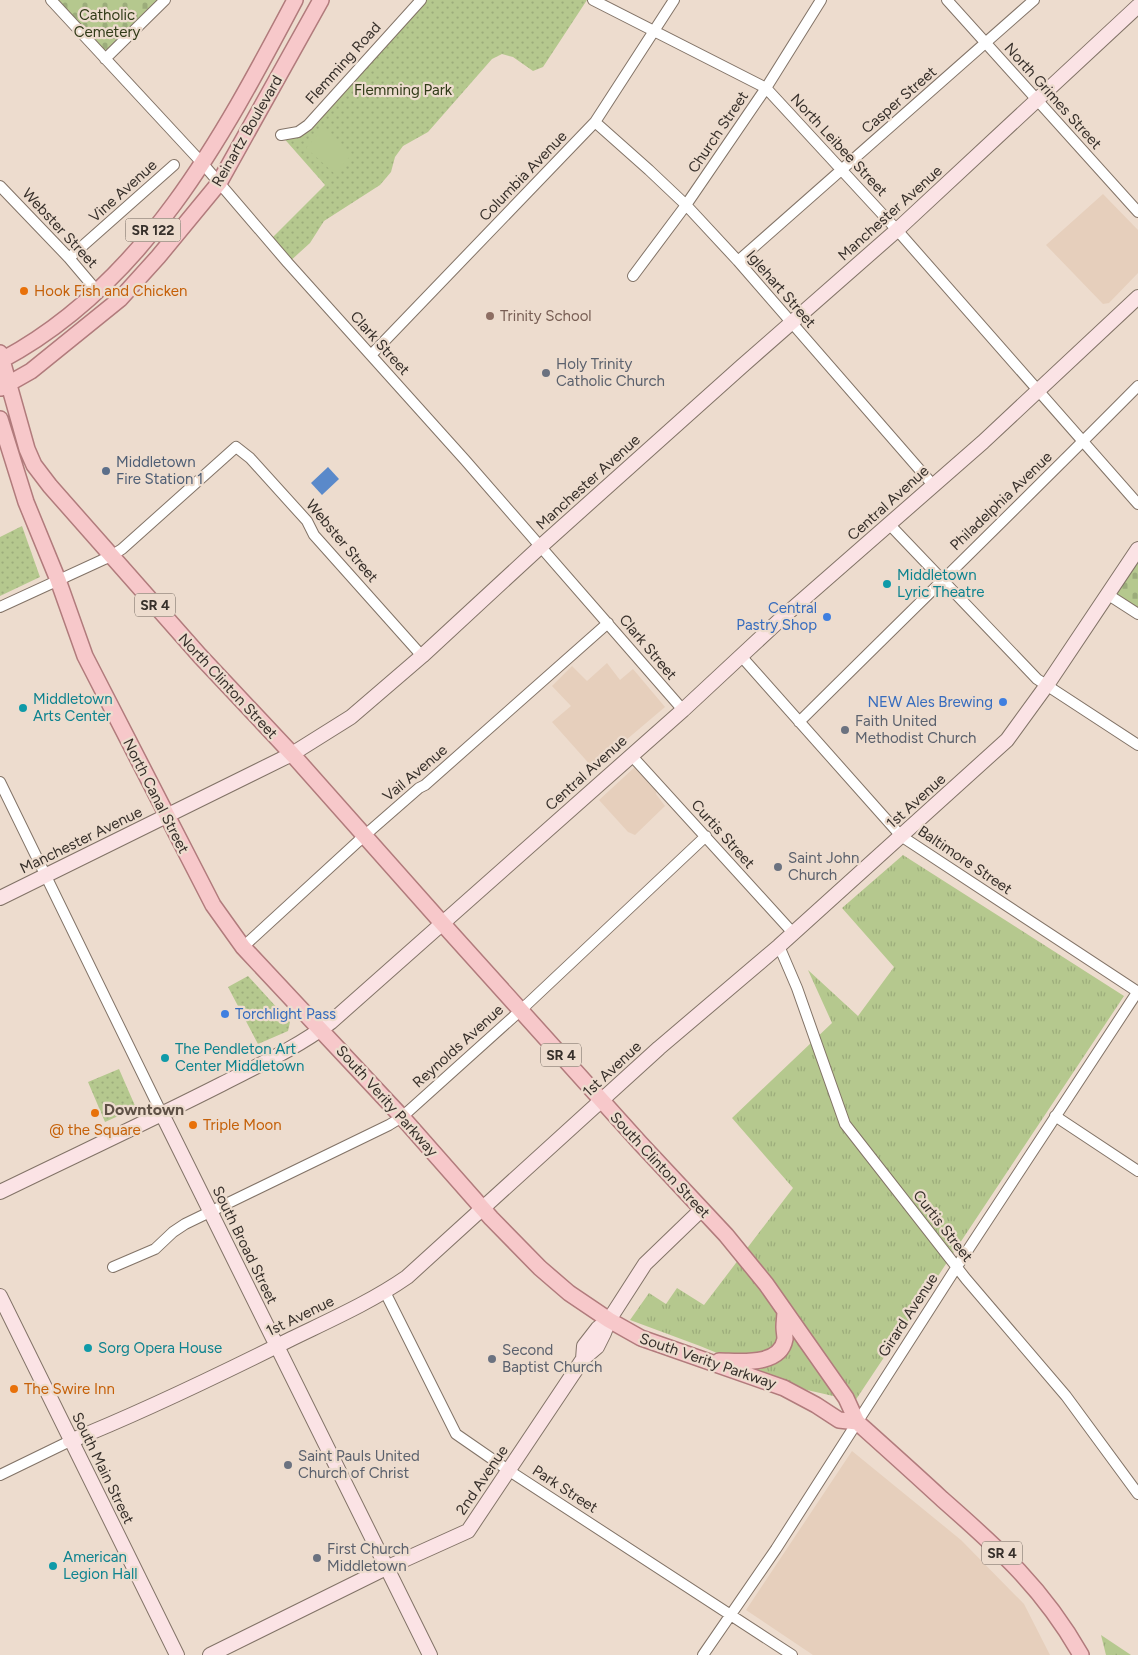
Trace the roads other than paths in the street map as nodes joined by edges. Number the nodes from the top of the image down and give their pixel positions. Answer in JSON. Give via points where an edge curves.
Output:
{"nodes":[{"id":1,"x":52,"y":0,"type":"edge"},
{"id":2,"x":165,"y":0,"type":"edge"},
{"id":3,"x":295,"y":0,"type":"edge"},
{"id":4,"x":321,"y":0,"type":"edge"},
{"id":5,"x":420,"y":0,"type":"edge"},
{"id":6,"x":593,"y":0,"type":"edge"},
{"id":7,"x":674,"y":0,"type":"edge"},
{"id":8,"x":821,"y":0,"type":"edge"},
{"id":9,"x":947,"y":0,"type":"edge"},
{"id":10,"x":1034,"y":0,"type":"edge"},
{"id":11,"x":1138,"y":6,"type":"edge"},
{"id":12,"x":653,"y":32,"type":"junction"},
{"id":13,"x":986,"y":44,"type":"junction"},
{"id":14,"x":105,"y":59,"type":"junction"},
{"id":15,"x":766,"y":88,"type":"junction"},
{"id":16,"x":1037,"y":100,"type":"junction"},
{"id":17,"x":595,"y":122,"type":"junction"},
{"id":18,"x":281,"y":135,"type":"dead end"},
{"id":19,"x":203,"y":164,"type":"junction"},
{"id":20,"x":174,"y":165,"type":"dead end"},
{"id":21,"x":842,"y":170,"type":"junction"},
{"id":22,"x":219,"y":183,"type":"junction"},
{"id":23,"x":0,"y":186,"type":"edge"},
{"id":24,"x":686,"y":205,"type":"junction"},
{"id":25,"x":1138,"y":212,"type":"edge"},
{"id":26,"x":897,"y":230,"type":"junction"},
{"id":27,"x":69,"y":258,"type":"junction"},
{"id":28,"x":738,"y":261,"type":"junction"},
{"id":29,"x":632,"y":276,"type":"dead end"},
{"id":30,"x":97,"y":291,"type":"junction"},
{"id":31,"x":1138,"y":297,"type":"edge"},
{"id":32,"x":791,"y":324,"type":"junction"},
{"id":33,"x":371,"y":355,"type":"junction"},
{"id":34,"x":1,"y":358,"type":"edge"},
{"id":35,"x":4,"y":386,"type":"edge"},
{"id":36,"x":1138,"y":386,"type":"edge"},
{"id":37,"x":1038,"y":390,"type":"junction"},
{"id":38,"x":0,"y":419,"type":"edge"},
{"id":39,"x":1083,"y":441,"type":"junction"},
{"id":40,"x":933,"y":485,"type":"junction"},
{"id":41,"x":1138,"y":504,"type":"edge"},
{"id":42,"x":889,"y":524,"type":"junction"},
{"id":43,"x":540,"y":547,"type":"junction"},
{"id":44,"x":1138,"y":549,"type":"edge"},
{"id":45,"x":111,"y":556,"type":"junction"},
{"id":46,"x":942,"y":579,"type":"junction"},
{"id":47,"x":58,"y":580,"type":"junction"},
{"id":48,"x":1107,"y":594,"type":"junction"},
{"id":49,"x":0,"y":607,"type":"edge"},
{"id":50,"x":1138,"y":614,"type":"edge"},
{"id":51,"x":608,"y":623,"type":"junction"},
{"id":52,"x":422,"y":656,"type":"junction"},
{"id":53,"x":740,"y":656,"type":"junction"},
{"id":54,"x":1047,"y":685,"type":"junction"},
{"id":55,"x":682,"y":710,"type":"junction"},
{"id":56,"x":799,"y":722,"type":"junction"},
{"id":57,"x":1138,"y":745,"type":"edge"},
{"id":58,"x":292,"y":754,"type":"junction"},
{"id":59,"x":631,"y":754,"type":"junction"},
{"id":60,"x":0,"y":782,"type":"edge"},
{"id":61,"x":167,"y":816,"type":"junction"},
{"id":62,"x":364,"y":836,"type":"junction"},
{"id":63,"x":706,"y":836,"type":"junction"},
{"id":64,"x":901,"y":836,"type":"junction"},
{"id":65,"x":47,"y":875,"type":"junction"},
{"id":66,"x":0,"y":898,"type":"edge"},
{"id":67,"x":442,"y":923,"type":"junction"},
{"id":68,"x":793,"y":933,"type":"junction"},
{"id":69,"x":779,"y":946,"type":"junction"},
{"id":70,"x":243,"y":947,"type":"junction"},
{"id":71,"x":1138,"y":992,"type":"edge"},
{"id":72,"x":521,"y":1010,"type":"junction"},
{"id":73,"x":321,"y":1030,"type":"junction"},
{"id":74,"x":602,"y":1101,"type":"junction"},
{"id":75,"x":162,"y":1114,"type":"junction"},
{"id":76,"x":1055,"y":1116,"type":"junction"},
{"id":77,"x":402,"y":1117,"type":"junction"},
{"id":78,"x":1138,"y":1171,"type":"edge"},
{"id":79,"x":0,"y":1192,"type":"edge"},
{"id":80,"x":483,"y":1207,"type":"junction"},
{"id":81,"x":701,"y":1210,"type":"junction"},
{"id":82,"x":211,"y":1212,"type":"junction"},
{"id":83,"x":113,"y":1267,"type":"dead end"},
{"id":84,"x":956,"y":1268,"type":"junction"},
{"id":85,"x":385,"y":1292,"type":"junction"},
{"id":86,"x":0,"y":1296,"type":"edge"},
{"id":87,"x":786,"y":1311,"type":"junction"},
{"id":88,"x":609,"y":1320,"type":"junction"},
{"id":89,"x":277,"y":1346,"type":"junction"},
{"id":90,"x":707,"y":1361,"type":"junction"},
{"id":91,"x":857,"y":1422,"type":"junction"},
{"id":92,"x":70,"y":1440,"type":"junction"},
{"id":93,"x":508,"y":1470,"type":"junction"},
{"id":94,"x":0,"y":1475,"type":"edge"},
{"id":95,"x":1138,"y":1494,"type":"edge"},
{"id":96,"x":386,"y":1568,"type":"junction"},
{"id":97,"x":730,"y":1613,"type":"junction"},
{"id":98,"x":177,"y":1655,"type":"edge"},
{"id":99,"x":210,"y":1655,"type":"edge"},
{"id":100,"x":430,"y":1655,"type":"edge"},
{"id":101,"x":703,"y":1655,"type":"edge"},
{"id":102,"x":792,"y":1655,"type":"edge"},
{"id":103,"x":1081,"y":1655,"type":"edge"}],
"edges":[{"from":1,"to":14,"type":"street","name":"Clark Street"},
{"from":2,"to":14,"type":"street"},
{"from":3,"to":19,"type":"main road","name":"Reinartz Boulevard","number":"SR 122"},
{"from":4,"to":22,"type":"main road","name":"Reinartz Boulevard"},
{"from":5,"to":18,"type":"street","name":"Flemming Road","via":[[308,125],[298,132]]},
{"from":6,"to":12,"type":"street","name":"North Leibee Street"},
{"from":7,"to":12,"type":"street","name":"Columbia Avenue"},
{"from":8,"to":15,"type":"street","name":"Church Street"},
{"from":9,"to":13,"type":"street","name":"North Grimes Street"},
{"from":10,"to":13,"type":"street","name":"Casper Street"},
{"from":11,"to":16,"type":"street","name":"Manchester Avenue"},
{"from":12,"to":15,"type":"street","name":"North Leibee Street"},
{"from":12,"to":17,"type":"street","name":"Columbia Avenue"},
{"from":13,"to":16,"type":"street","name":"North Grimes Street"},
{"from":13,"to":21,"type":"street","name":"Casper Street"},
{"from":14,"to":19,"type":"street","name":"Clark Street"},
{"from":15,"to":21,"type":"street","name":"North Leibee Street"},
{"from":15,"to":24,"type":"street","name":"Church Street"},
{"from":16,"to":25,"type":"street","name":"North Grimes Street"},
{"from":16,"to":26,"type":"street","name":"Manchester Avenue"},
{"from":17,"to":24,"type":"street","name":"Iglehart Street"},
{"from":17,"to":33,"type":"street","name":"Columbia Avenue"},
{"from":19,"to":22,"type":"street","name":"Clark Street"},
{"from":19,"to":30,"type":"main road","name":"Reinartz Boulevard","number":"SR 122","via":[[172,209]]},
{"from":20,"to":27,"type":"street","name":"Vine Avenue"},
{"from":21,"to":26,"type":"street","name":"North Leibee Street"},
{"from":21,"to":28,"type":"street","name":"Casper Street"},
{"from":22,"to":33,"type":"street","name":"Clark Street"},
{"from":22,"to":35,"type":"main road","name":"Reinartz Boulevard","via":[[120,299],[31,371]]},
{"from":23,"to":27,"type":"street","name":"Webster Street"},
{"from":24,"to":28,"type":"street","name":"Iglehart Street"},
{"from":24,"to":29,"type":"street","name":"Church Street"},
{"from":26,"to":32,"type":"street","name":"Manchester Avenue"},
{"from":26,"to":37,"type":"street","name":"North Leibee Street"},
{"from":27,"to":30,"type":"street","name":"Webster Street"},
{"from":28,"to":32,"type":"street","name":"Iglehart Street"},
{"from":30,"to":34,"type":"main road","name":"Reinartz Boulevard","number":"SR 122","via":[[40,338]]},
{"from":31,"to":37,"type":"street","name":"Central Avenue"},
{"from":32,"to":40,"type":"street","name":"Iglehart Street"},
{"from":32,"to":43,"type":"street","name":"Manchester Avenue"},
{"from":33,"to":43,"type":"street","name":"Clark Street"},
{"from":34,"to":35,"type":"main road","number":"SR 4"},
{"from":35,"to":45,"type":"main road","name":"North Clinton Street","number":"SR 4","via":[[34,465]]},
{"from":36,"to":39,"type":"street","name":"Philadelphia Avenue"},
{"from":37,"to":39,"type":"street","name":"North Leibee Street"},
{"from":37,"to":40,"type":"street","name":"Central Avenue"},
{"from":38,"to":47,"type":"main road","name":"North Canal Street","number":"SR 4","via":[[26,502]]},
{"from":39,"to":41,"type":"street","name":"North Leibee Street"},
{"from":39,"to":46,"type":"street","name":"Philadelphia Avenue"},
{"from":40,"to":42,"type":"street","name":"Central Avenue"},
{"from":42,"to":46,"type":"street"},
{"from":42,"to":53,"type":"street","name":"Central Avenue"},
{"from":43,"to":51,"type":"street","name":"Clark Street"},
{"from":43,"to":52,"type":"street","name":"Manchester Avenue"},
{"from":44,"to":48,"type":"street","name":"1st Avenue"},
{"from":45,"to":47,"type":"street"},
{"from":45,"to":52,"type":"street","name":"Webster Street","via":[[236,447],[307,521],[314,535]]},
{"from":45,"to":58,"type":"main road","name":"North Clinton Street","number":"SR 4"},
{"from":46,"to":54,"type":"street","via":[[1037,680]]},
{"from":46,"to":56,"type":"street","name":"Philadelphia Avenue"},
{"from":47,"to":49,"type":"street"},
{"from":47,"to":61,"type":"main road","name":"North Canal Street","number":"SR 4","via":[[85,656]]},
{"from":48,"to":50,"type":"street"},
{"from":48,"to":54,"type":"street","name":"1st Avenue"},
{"from":51,"to":55,"type":"street","name":"Clark Street"},
{"from":51,"to":62,"type":"street","name":"Vail Avenue"},
{"from":52,"to":58,"type":"street","name":"Manchester Avenue","via":[[351,717]]},
{"from":53,"to":55,"type":"street","name":"Central Avenue"},
{"from":53,"to":56,"type":"street","name":"Baltimore Street"},
{"from":54,"to":57,"type":"street"},
{"from":54,"to":64,"type":"street","name":"1st Avenue","via":[[1006,740]]},
{"from":55,"to":59,"type":"street","name":"Central Avenue"},
{"from":56,"to":64,"type":"street","name":"Baltimore Street"},
{"from":58,"to":61,"type":"street","name":"Manchester Avenue"},
{"from":58,"to":62,"type":"main road","name":"North Clinton Street","number":"SR 4"},
{"from":59,"to":63,"type":"street","name":"Curtis Street"},
{"from":59,"to":67,"type":"street","name":"Central Avenue"},
{"from":60,"to":65,"type":"street","name":"South Broad Street"},
{"from":61,"to":65,"type":"street","name":"Manchester Avenue"},
{"from":61,"to":70,"type":"main road","name":"North Canal Street","number":"SR 4","via":[[213,905]]},
{"from":62,"to":67,"type":"main road","name":"North Clinton Street","number":"SR 4"},
{"from":62,"to":70,"type":"street","name":"Vail Avenue"},
{"from":63,"to":68,"type":"street","name":"Curtis Street"},
{"from":63,"to":72,"type":"street","name":"Reynolds Avenue"},
{"from":64,"to":68,"type":"street","name":"1st Avenue"},
{"from":64,"to":71,"type":"street","name":"Baltimore Street"},
{"from":65,"to":66,"type":"street","name":"Manchester Avenue"},
{"from":65,"to":75,"type":"street","name":"South Broad Street"},
{"from":67,"to":72,"type":"main road","name":"South Clinton Street","number":"SR 4"},
{"from":67,"to":73,"type":"street","name":"Central Avenue"},
{"from":68,"to":69,"type":"street","name":"1st Avenue"},
{"from":69,"to":74,"type":"street","name":"1st Avenue"},
{"from":69,"to":84,"type":"street","name":"Curtis Street","via":[[845,1124]]},
{"from":70,"to":73,"type":"main road","name":"North Canal Street","number":"SR 4"},
{"from":71,"to":76,"type":"street","name":"Girard Avenue"},
{"from":72,"to":74,"type":"main road","name":"South Clinton Street","number":"SR 4"},
{"from":72,"to":77,"type":"street","name":"Reynolds Avenue"},
{"from":73,"to":75,"type":"street","name":"Central Avenue"},
{"from":73,"to":77,"type":"main road","name":"South Verity Parkway","number":"SR 4"},
{"from":74,"to":80,"type":"street","name":"1st Avenue"},
{"from":74,"to":81,"type":"main road","name":"South Clinton Street","number":"SR 4"},
{"from":75,"to":79,"type":"street","name":"Central Avenue"},
{"from":75,"to":82,"type":"street","name":"South Broad Street"},
{"from":76,"to":78,"type":"street"},
{"from":76,"to":84,"type":"street","name":"Girard Avenue"},
{"from":77,"to":80,"type":"main road","name":"South Verity Parkway","number":"SR 4"},
{"from":77,"to":82,"type":"street","name":"Reynolds Avenue"},
{"from":80,"to":85,"type":"street","name":"1st Avenue","via":[[431,1257]]},
{"from":80,"to":88,"type":"main road","name":"South Verity Parkway","number":"SR 4","via":[[540,1268],[569,1293]]},
{"from":81,"to":87,"type":"main road","name":"South Clinton Street","number":"SR 4","via":[[758,1273]]},
{"from":81,"to":88,"type":"street","name":"2nd Avenue","via":[[645,1264]]},
{"from":82,"to":83,"type":"street","name":"Reynolds Avenue","via":[[178,1228],[155,1249]]},
{"from":82,"to":89,"type":"street","name":"South Broad Street"},
{"from":84,"to":91,"type":"street","name":"Girard Avenue"},
{"from":84,"to":95,"type":"street","name":"Curtis Street","via":[[1066,1396]]},
{"from":85,"to":89,"type":"street","name":"1st Avenue"},
{"from":85,"to":93,"type":"street","name":"Park Street","via":[[456,1434]]},
{"from":86,"to":92,"type":"street","name":"South Main Street"},
{"from":87,"to":90,"type":"main road","via":[[785,1340],[779,1350],[768,1358]]},
{"from":87,"to":91,"type":"main road","name":"South Clinton Street","number":"SR 4","via":[[846,1398]]},
{"from":88,"to":90,"type":"main road","name":"South Verity Parkway","number":"SR 4","via":[[641,1338]]},
{"from":88,"to":93,"type":"street","name":"2nd Avenue","via":[[584,1346],[583,1358]]},
{"from":89,"to":92,"type":"street","name":"1st Avenue","via":[[174,1396]]},
{"from":89,"to":96,"type":"street","name":"South Broad Street"},
{"from":90,"to":91,"type":"main road","name":"South Verity Parkway","number":"SR 4","via":[[784,1388],[838,1420]]},
{"from":91,"to":97,"type":"street","name":"Girard Avenue","via":[[776,1549]]},
{"from":91,"to":103,"type":"main road","name":"South Verity Parkway","number":"SR 4","via":[[1009,1559],[1049,1605]]},
{"from":92,"to":94,"type":"street","name":"1st Avenue"},
{"from":92,"to":98,"type":"street","name":"South Main Street"},
{"from":93,"to":96,"type":"street","name":"2nd Avenue","via":[[468,1531]]},
{"from":93,"to":97,"type":"street","name":"Park Street"},
{"from":96,"to":99,"type":"street","name":"2nd Avenue"},
{"from":96,"to":100,"type":"street","name":"South Broad Street"},
{"from":97,"to":101,"type":"street","name":"Girard Avenue"},
{"from":97,"to":102,"type":"street","name":"Park Street"}]}
